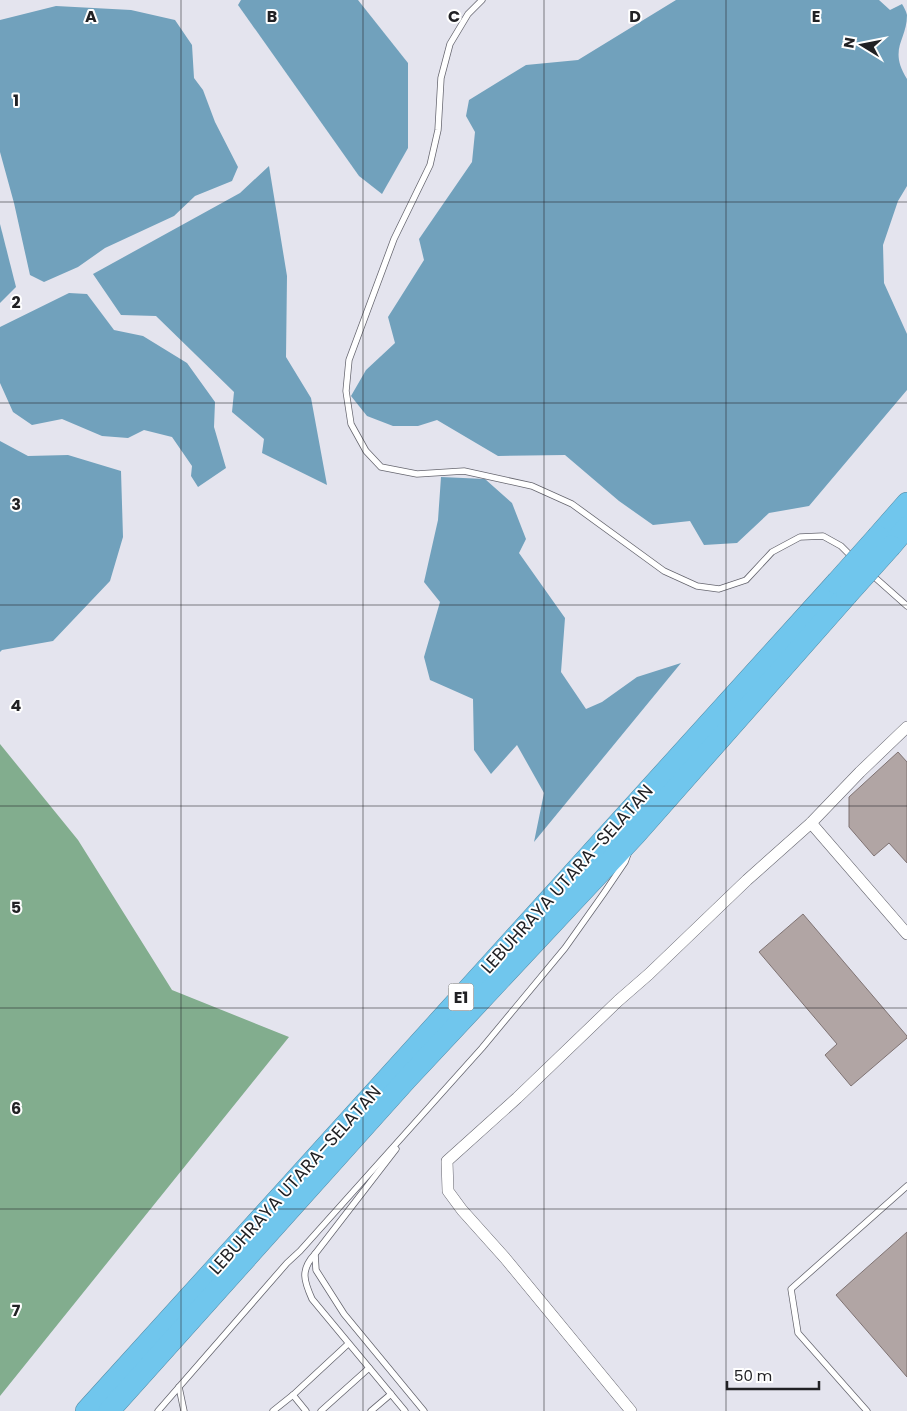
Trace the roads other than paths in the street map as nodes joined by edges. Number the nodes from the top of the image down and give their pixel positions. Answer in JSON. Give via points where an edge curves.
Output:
{"nodes":[{"id":1,"x":482,"y":0,"type":"edge"},
{"id":2,"x":907,"y":503,"type":"edge"},
{"id":3,"x":907,"y":527,"type":"edge"},
{"id":4,"x":885,"y":541,"type":"junction"},
{"id":5,"x":841,"y":589,"type":"junction"},
{"id":6,"x":907,"y":606,"type":"edge"},
{"id":7,"x":907,"y":727,"type":"edge"},
{"id":8,"x":811,"y":823,"type":"junction"},
{"id":9,"x":636,"y":834,"type":"junction"},
{"id":10,"x":907,"y":934,"type":"edge"},
{"id":11,"x":421,"y":1115,"type":"junction"},
{"id":12,"x":907,"y":1186,"type":"edge"},
{"id":13,"x":315,"y":1254,"type":"junction"},
{"id":14,"x":348,"y":1344,"type":"junction"},
{"id":15,"x":369,"y":1368,"type":"junction"},
{"id":16,"x":179,"y":1387,"type":"junction"},
{"id":17,"x":391,"y":1394,"type":"junction"},
{"id":18,"x":293,"y":1395,"type":"junction"},
{"id":19,"x":86,"y":1411,"type":"edge"},
{"id":20,"x":109,"y":1411,"type":"edge"},
{"id":21,"x":158,"y":1411,"type":"edge"},
{"id":22,"x":184,"y":1411,"type":"edge"},
{"id":23,"x":273,"y":1411,"type":"edge"},
{"id":24,"x":306,"y":1411,"type":"edge"},
{"id":25,"x":321,"y":1411,"type":"edge"},
{"id":26,"x":371,"y":1411,"type":"edge"},
{"id":27,"x":406,"y":1411,"type":"edge"},
{"id":28,"x":424,"y":1411,"type":"edge"},
{"id":29,"x":631,"y":1411,"type":"edge"},
{"id":30,"x":868,"y":1411,"type":"edge"}],
"edges":[{"from":1,"to":6,"type":"lane","via":[[468,14],[450,44],[441,78],[438,130],[430,165],[394,239],[349,360],[346,391],[351,424],[366,451],[381,467],[417,474],[464,471],[532,486],[572,504],[664,572],[697,586],[719,589],[746,580],[772,552],[800,537],[823,536],[841,546]]},
{"from":2,"to":4,"type":"highway","name":"LEBUHRAYA UTARA–SELATAN","number":"E1"},
{"from":3,"to":4,"type":"highway","name":"LEBUHRAYA UTARA–SELATAN","number":"E1"},
{"from":4,"to":5,"type":"highway","name":"LEBUHRAYA UTARA–SELATAN","number":"E1","bridge":true},
{"from":5,"to":9,"type":"highway","name":"LEBUHRAYA UTARA–SELATAN","number":"E1"},
{"from":5,"to":19,"type":"highway","name":"LEBUHRAYA UTARA–SELATAN","number":"E1"},
{"from":7,"to":8,"type":"street"},
{"from":8,"to":10,"type":"street"},
{"from":8,"to":29,"type":"street","via":[[446,1161],[448,1190],[462,1210]]},
{"from":9,"to":11,"type":"lane","via":[[625,862],[565,948]]},
{"from":9,"to":20,"type":"highway","name":"LEBUHRAYA UTARA–SELATAN","number":"E1","via":[[406,1080]]},
{"from":11,"to":13,"type":"lane"},
{"from":11,"to":16,"type":"lane"},
{"from":12,"to":30,"type":"lane","via":[[791,1289],[798,1333]]},
{"from":13,"to":14,"type":"lane","via":[[307,1263],[304,1281],[312,1299]]},
{"from":13,"to":28,"type":"lane","via":[[316,1270],[344,1314]]},
{"from":14,"to":15,"type":"lane"},
{"from":14,"to":18,"type":"lane"},
{"from":15,"to":17,"type":"lane"},
{"from":15,"to":25,"type":"lane"},
{"from":16,"to":21,"type":"lane"},
{"from":16,"to":22,"type":"lane"},
{"from":17,"to":26,"type":"lane"},
{"from":17,"to":27,"type":"lane"},
{"from":18,"to":23,"type":"lane"},
{"from":18,"to":24,"type":"lane"}]}
